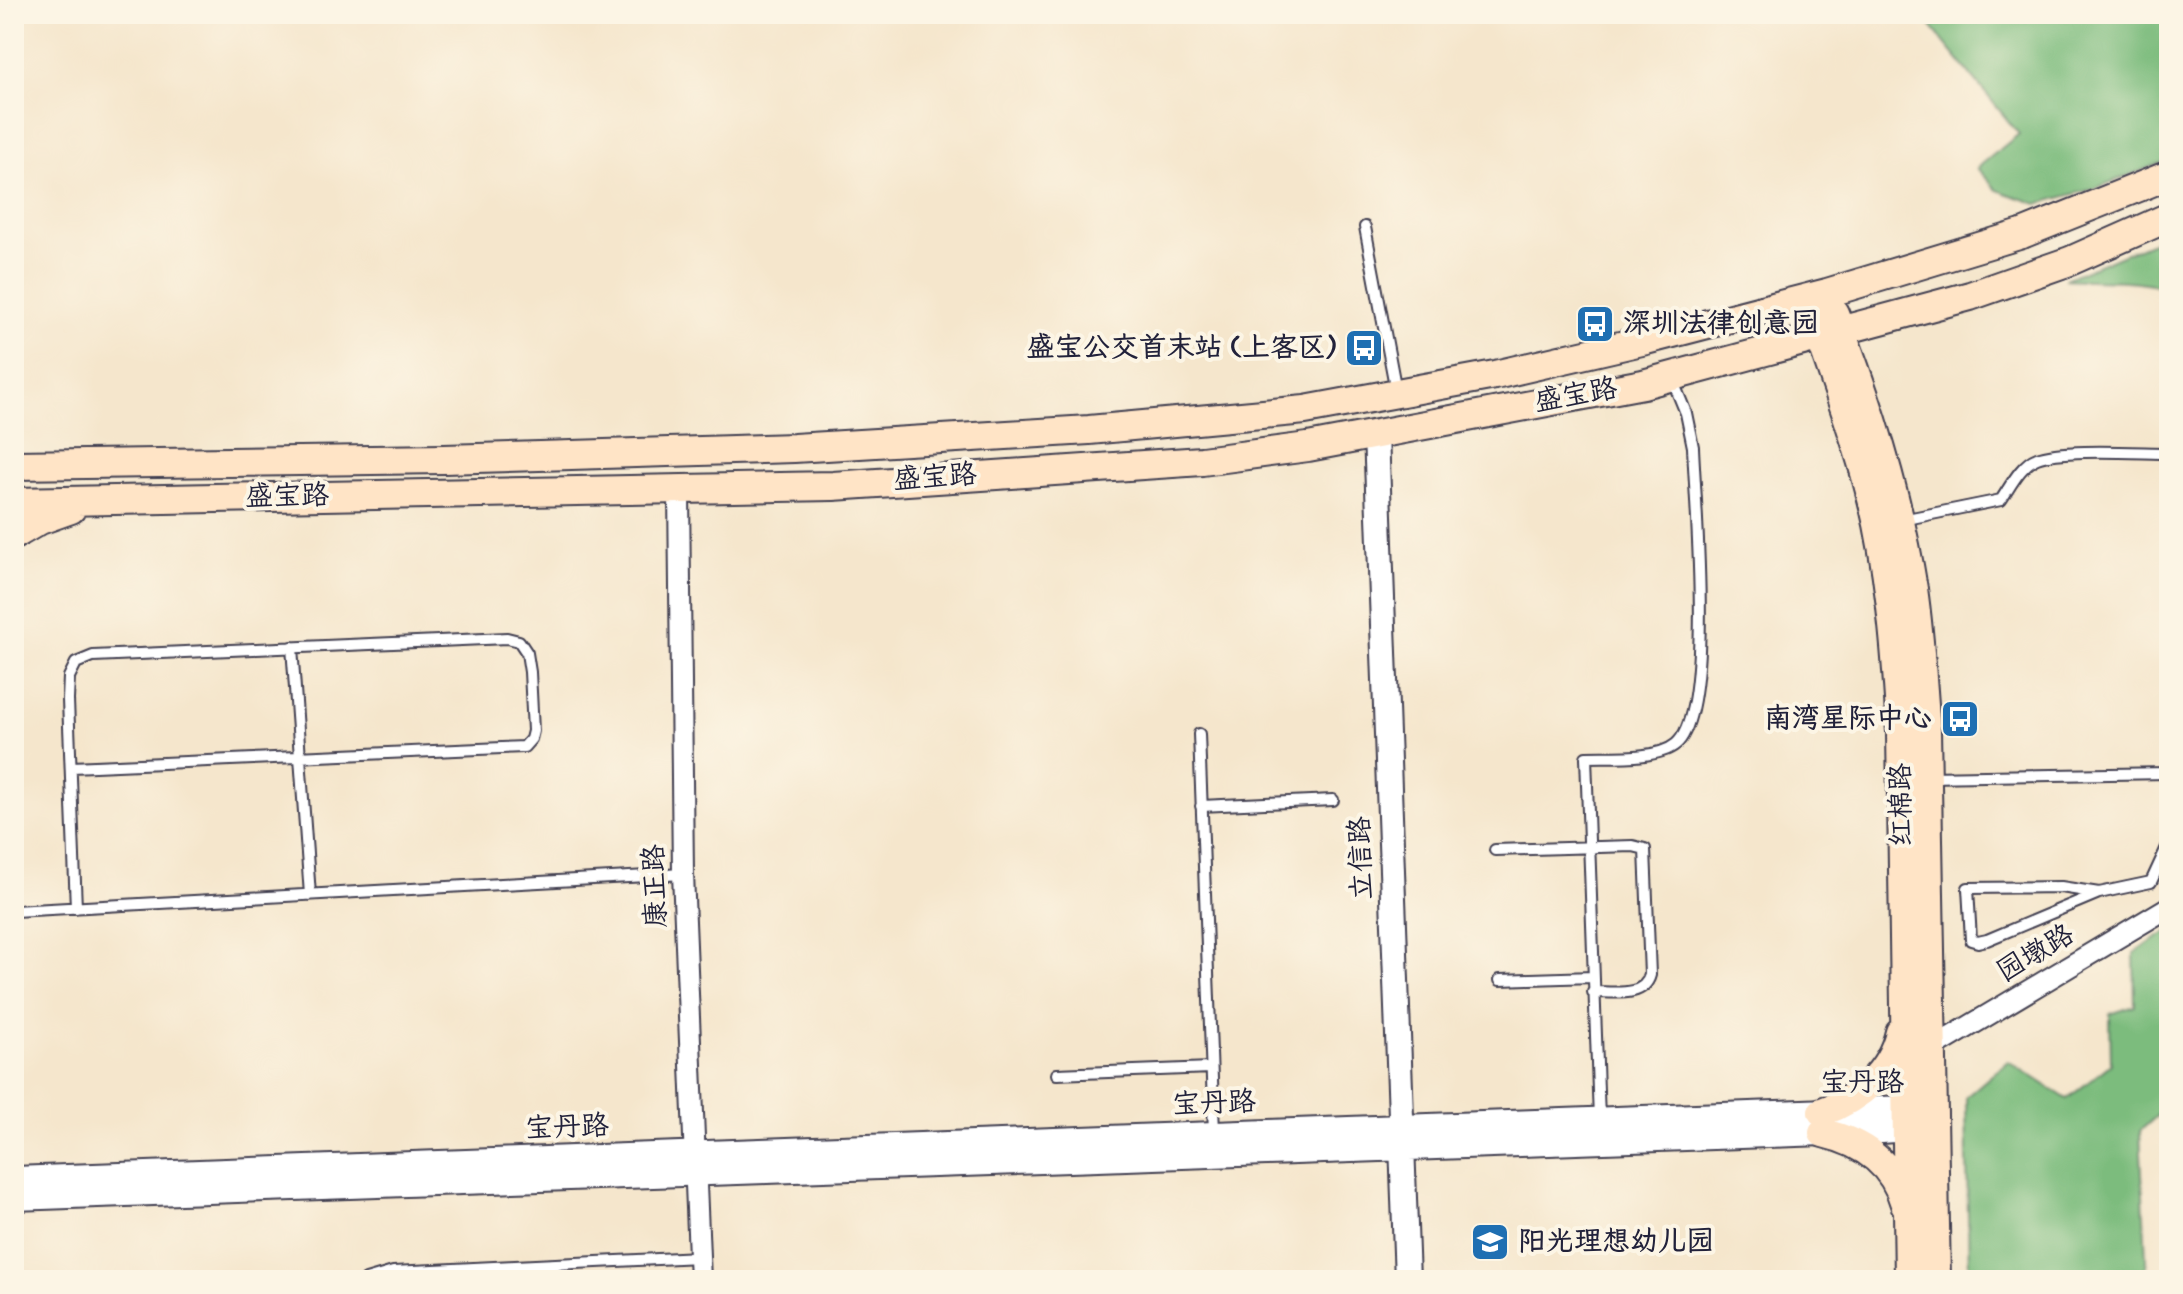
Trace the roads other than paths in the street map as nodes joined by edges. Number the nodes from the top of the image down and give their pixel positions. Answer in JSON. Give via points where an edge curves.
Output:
{"nodes":[{"id":1,"x":2169,"y":175,"type":"edge"},
{"id":2,"x":2169,"y":217,"type":"edge"},
{"id":3,"x":1365,"y":227,"type":"dead end"},
{"id":4,"x":1827,"y":293,"type":"junction"},
{"id":5,"x":1830,"y":333,"type":"junction"},
{"id":6,"x":1671,"y":377,"type":"junction"},
{"id":7,"x":1396,"y":393,"type":"junction"},
{"id":8,"x":1376,"y":434,"type":"junction"},
{"id":9,"x":2169,"y":453,"type":"edge"},
{"id":10,"x":14,"y":465,"type":"edge"},
{"id":11,"x":679,"y":490,"type":"junction"},
{"id":12,"x":93,"y":501,"type":"junction"},
{"id":13,"x":14,"y":502,"type":"edge"},
{"id":14,"x":1900,"y":521,"type":"junction"},
{"id":15,"x":14,"y":535,"type":"edge"},
{"id":16,"x":292,"y":647,"type":"junction"},
{"id":17,"x":1199,"y":734,"type":"dead end"},
{"id":18,"x":299,"y":757,"type":"junction"},
{"id":19,"x":72,"y":767,"type":"junction"},
{"id":20,"x":2169,"y":773,"type":"edge"},
{"id":21,"x":1927,"y":777,"type":"junction"},
{"id":22,"x":1333,"y":800,"type":"dead end"},
{"id":23,"x":1201,"y":806,"type":"junction"},
{"id":24,"x":2169,"y":843,"type":"edge"},
{"id":25,"x":1589,"y":847,"type":"junction"},
{"id":26,"x":1495,"y":850,"type":"dead end"},
{"id":27,"x":683,"y":874,"type":"junction"},
{"id":28,"x":2099,"y":893,"type":"junction"},
{"id":29,"x":310,"y":895,"type":"junction"},
{"id":30,"x":2169,"y":907,"type":"edge"},
{"id":31,"x":76,"y":908,"type":"junction"},
{"id":32,"x":14,"y":911,"type":"edge"},
{"id":33,"x":1593,"y":977,"type":"junction"},
{"id":34,"x":1500,"y":980,"type":"dead end"},
{"id":35,"x":1593,"y":992,"type":"junction"},
{"id":36,"x":1905,"y":1012,"type":"junction"},
{"id":37,"x":1931,"y":1049,"type":"junction"},
{"id":38,"x":1211,"y":1068,"type":"junction"},
{"id":39,"x":1057,"y":1074,"type":"dead end"},
{"id":40,"x":1933,"y":1118,"type":"junction"},
{"id":41,"x":1907,"y":1119,"type":"junction"},
{"id":42,"x":1822,"y":1122,"type":"junction"},
{"id":43,"x":1600,"y":1130,"type":"junction"},
{"id":44,"x":1214,"y":1134,"type":"junction"},
{"id":45,"x":1402,"y":1138,"type":"junction"},
{"id":46,"x":694,"y":1164,"type":"junction"},
{"id":47,"x":14,"y":1179,"type":"edge"},
{"id":48,"x":14,"y":1198,"type":"edge"},
{"id":49,"x":1908,"y":1214,"type":"junction"},
{"id":50,"x":699,"y":1257,"type":"junction"},
{"id":51,"x":366,"y":1280,"type":"edge"},
{"id":52,"x":700,"y":1280,"type":"edge"},
{"id":53,"x":1407,"y":1280,"type":"edge"},
{"id":54,"x":1909,"y":1280,"type":"edge"},
{"id":55,"x":1936,"y":1280,"type":"edge"}],
"edges":[{"from":1,"to":4,"type":"main road","bridge":true,"via":[[2022,234]]},
{"from":2,"to":5,"type":"main road","via":[[2070,261],[1970,296]]},
{"from":3,"to":7,"type":"lane"},
{"from":4,"to":5,"type":"main road","name":"红棉路"},
{"from":4,"to":7,"type":"main road","name":"盛宝路","via":[[1495,375]]},
{"from":5,"to":6,"type":"main road","name":"盛宝路"},
{"from":5,"to":14,"type":"main road","name":"红棉路","via":[[1883,456]]},
{"from":5,"to":36,"type":"main road","name":"红棉路","via":[[1890,592],[1901,732]]},
{"from":6,"to":8,"type":"main road","name":"盛宝路"},
{"from":6,"to":25,"type":"lane","via":[[1693,447],[1699,662],[1692,716],[1677,743],[1659,753],[1586,757]]},
{"from":7,"to":10,"type":"main road","name":"盛宝路","via":[[1305,410],[1105,429],[794,448]]},
{"from":8,"to":11,"type":"main road","name":"盛宝路","via":[[1202,461],[833,486]]},
{"from":8,"to":45,"type":"street","name":"立信路"},
{"from":9,"to":14,"type":"lane","via":[[2036,458],[2001,500]]},
{"from":11,"to":12,"type":"main road","name":"盛宝路"},
{"from":11,"to":27,"type":"street","name":"康正路"},
{"from":12,"to":13,"type":"main road","name":"盛宝路"},
{"from":12,"to":15,"type":"main road"},
{"from":14,"to":21,"type":"main road","name":"红棉路","via":[[1921,656]]},
{"from":16,"to":18,"type":"lane"},
{"from":16,"to":18,"type":"lane","via":[[507,638],[519,641],[530,672],[533,731],[524,747]]},
{"from":16,"to":19,"type":"lane","via":[[93,656],[76,663],[69,677]]},
{"from":17,"to":23,"type":"lane"},
{"from":18,"to":19,"type":"lane"},
{"from":18,"to":29,"type":"lane"},
{"from":19,"to":31,"type":"lane"},
{"from":20,"to":21,"type":"lane"},
{"from":21,"to":37,"type":"main road","name":"红棉路"},
{"from":22,"to":23,"type":"lane"},
{"from":23,"to":38,"type":"lane"},
{"from":24,"to":28,"type":"lane","via":[[2151,882]]},
{"from":25,"to":26,"type":"lane"},
{"from":25,"to":33,"type":"lane"},
{"from":25,"to":35,"type":"lane","via":[[1633,846],[1647,853],[1648,982],[1636,991]]},
{"from":27,"to":29,"type":"lane"},
{"from":27,"to":46,"type":"street","name":"康正路"},
{"from":28,"to":28,"type":"lane","via":[[2061,887],[1968,888],[1971,940],[1987,940]]},
{"from":29,"to":31,"type":"lane"},
{"from":30,"to":37,"type":"street","name":"园墩路"},
{"from":31,"to":32,"type":"lane"},
{"from":33,"to":34,"type":"lane"},
{"from":33,"to":35,"type":"lane"},
{"from":35,"to":43,"type":"lane"},
{"from":36,"to":41,"type":"main road","name":"红棉路"},
{"from":36,"to":42,"type":"main road","via":[[1899,1040],[1876,1078]]},
{"from":37,"to":40,"type":"main road","name":"红棉路"},
{"from":38,"to":39,"type":"lane"},
{"from":38,"to":44,"type":"lane"},
{"from":40,"to":41,"type":"street","name":"宝丹路"},
{"from":40,"to":55,"type":"main road","name":"红棉路"},
{"from":41,"to":42,"type":"street","name":"宝丹路"},
{"from":41,"to":49,"type":"main road","name":"红棉路"},
{"from":42,"to":43,"type":"street","name":"宝丹路"},
{"from":42,"to":49,"type":"main road","via":[[1879,1160],[1893,1177]]},
{"from":43,"to":45,"type":"street","name":"宝丹路"},
{"from":44,"to":45,"type":"street","name":"宝丹路"},
{"from":44,"to":46,"type":"street","name":"宝丹路"},
{"from":45,"to":46,"type":"street","name":"宝丹路"},
{"from":45,"to":53,"type":"street","name":"立信路"},
{"from":46,"to":47,"type":"street","name":"宝丹路"},
{"from":46,"to":48,"type":"street","name":"宝丹路"},
{"from":46,"to":50,"type":"street","name":"康正路"},
{"from":49,"to":54,"type":"main road","name":"红棉路"},
{"from":50,"to":51,"type":"lane","via":[[393,1272]]},
{"from":50,"to":52,"type":"street","name":"康正路"}]}
